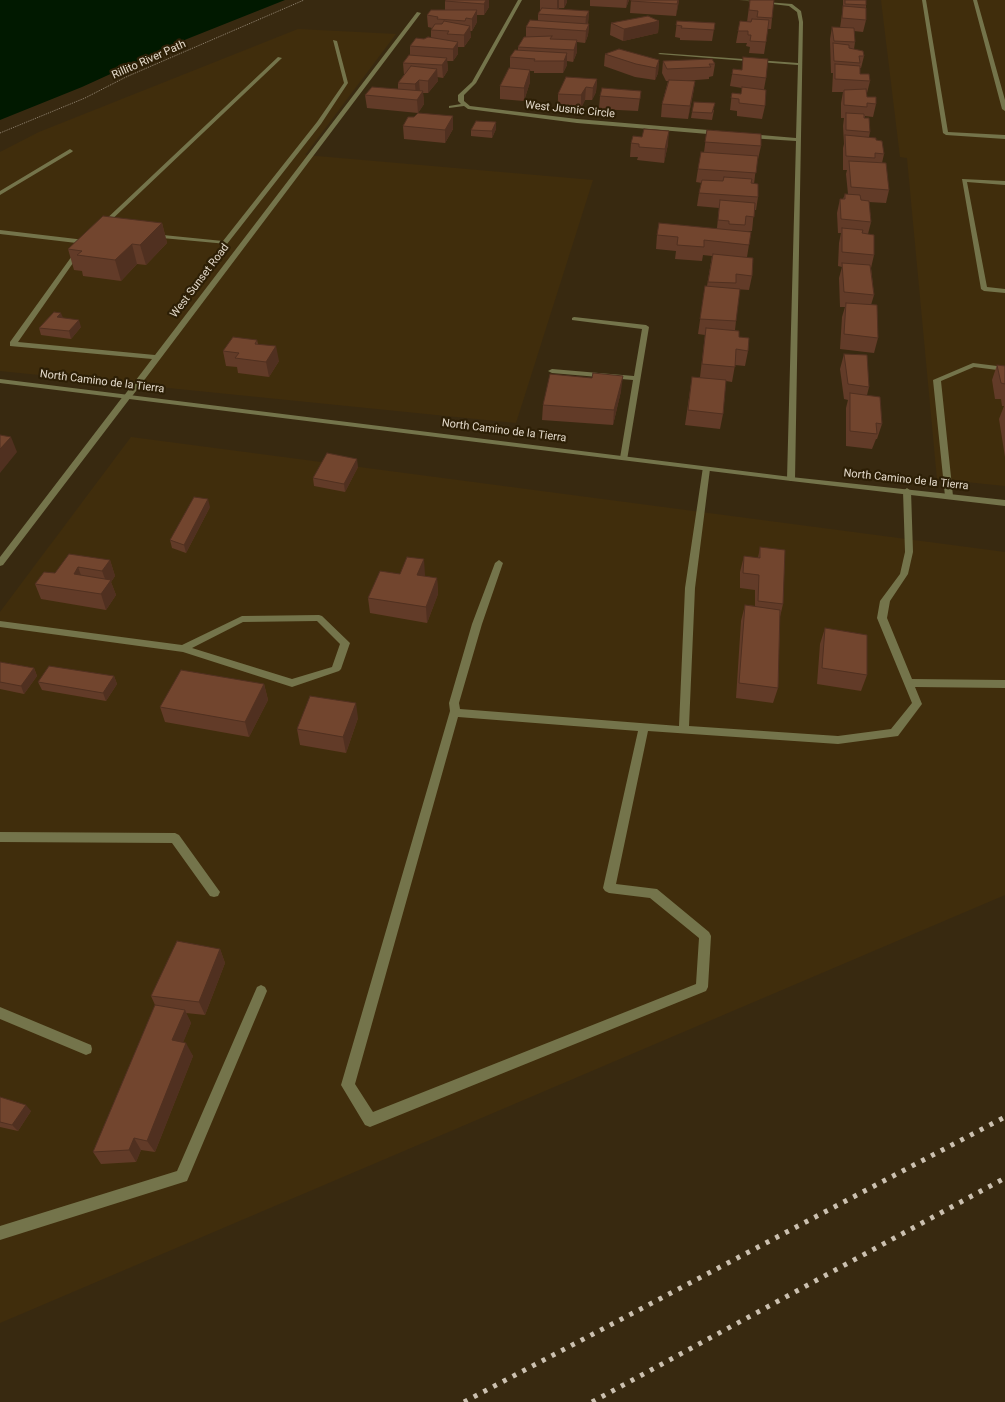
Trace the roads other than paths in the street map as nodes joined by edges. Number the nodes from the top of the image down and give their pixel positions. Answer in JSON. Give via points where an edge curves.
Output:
{"nodes":[{"id":1,"x":520,"y":0,"type":"edge"},
{"id":2,"x":742,"y":0,"type":"edge"},
{"id":3,"x":924,"y":0,"type":"edge"},
{"id":4,"x":975,"y":0,"type":"edge"},
{"id":5,"x":802,"y":4,"type":"dead end"},
{"id":6,"x":792,"y":6,"type":"junction"},
{"id":7,"x":419,"y":13,"type":"dead end"},
{"id":8,"x":335,"y":41,"type":"dead end"},
{"id":9,"x":660,"y":54,"type":"dead end"},
{"id":10,"x":280,"y":58,"type":"dead end"},
{"id":11,"x":798,"y":64,"type":"junction"},
{"id":12,"x":464,"y":105,"type":"junction"},
{"id":13,"x":451,"y":107,"type":"dead end"},
{"id":14,"x":1005,"y":109,"type":"edge"},
{"id":15,"x":731,"y":134,"type":"edge"},
{"id":16,"x":740,"y":135,"type":"edge"},
{"id":17,"x":1005,"y":137,"type":"edge"},
{"id":18,"x":798,"y":140,"type":"junction"},
{"id":19,"x":70,"y":151,"type":"dead end"},
{"id":20,"x":1005,"y":183,"type":"edge"},
{"id":21,"x":0,"y":193,"type":"edge"},
{"id":22,"x":0,"y":232,"type":"edge"},
{"id":23,"x":107,"y":232,"type":"edge"},
{"id":24,"x":146,"y":235,"type":"edge"},
{"id":25,"x":91,"y":236,"type":"edge"},
{"id":26,"x":84,"y":242,"type":"junction"},
{"id":27,"x":1005,"y":291,"type":"edge"},
{"id":28,"x":574,"y":319,"type":"dead end"},
{"id":29,"x":156,"y":357,"type":"junction"},
{"id":30,"x":1005,"y":369,"type":"edge"},
{"id":31,"x":552,"y":371,"type":"dead end"},
{"id":32,"x":637,"y":378,"type":"junction"},
{"id":33,"x":0,"y":381,"type":"edge"},
{"id":34,"x":127,"y":397,"type":"junction"},
{"id":35,"x":624,"y":458,"type":"junction"},
{"id":36,"x":706,"y":469,"type":"junction"},
{"id":37,"x":791,"y":479,"type":"junction"},
{"id":38,"x":907,"y":491,"type":"junction"},
{"id":39,"x":949,"y":496,"type":"junction"},
{"id":40,"x":1005,"y":503,"type":"edge"},
{"id":41,"x":0,"y":563,"type":"edge"},
{"id":42,"x":499,"y":563,"type":"dead end"},
{"id":43,"x":0,"y":624,"type":"edge"},
{"id":44,"x":183,"y":649,"type":"junction"},
{"id":45,"x":909,"y":683,"type":"junction"},
{"id":46,"x":1005,"y":684,"type":"edge"},
{"id":47,"x":455,"y":711,"type":"junction"},
{"id":48,"x":644,"y":727,"type":"junction"},
{"id":49,"x":684,"y":730,"type":"junction"},
{"id":50,"x":0,"y":837,"type":"edge"},
{"id":51,"x":214,"y":892,"type":"dead end"},
{"id":52,"x":261,"y":992,"type":"dead end"},
{"id":53,"x":0,"y":1013,"type":"edge"},
{"id":54,"x":86,"y":1049,"type":"dead end"},
{"id":55,"x":0,"y":1232,"type":"edge"}],
"edges":[{"from":1,"to":12,"type":"street","via":[[474,83],[461,95]]},
{"from":2,"to":6,"type":"street"},
{"from":3,"to":17,"type":"street","via":[[946,133]]},
{"from":4,"to":14,"type":"street"},
{"from":5,"to":6,"type":"street"},
{"from":6,"to":11,"type":"street","via":[[799,11],[801,22]]},
{"from":7,"to":29,"type":"street","name":"West Sunset Road"},
{"from":8,"to":24,"type":"street","via":[[346,83],[225,243]]},
{"from":9,"to":11,"type":"street"},
{"from":10,"to":23,"type":"street","via":[[97,230]]},
{"from":11,"to":18,"type":"street"},
{"from":12,"to":13,"type":"street"},
{"from":12,"to":15,"type":"street","name":"West Jusnic Circle","via":[[499,113]]},
{"from":16,"to":18,"type":"street"},
{"from":18,"to":37,"type":"street"},
{"from":19,"to":21,"type":"street"},
{"from":20,"to":27,"type":"street","via":[[964,180],[984,289]]},
{"from":22,"to":26,"type":"street"},
{"from":25,"to":26,"type":"street"},
{"from":26,"to":29,"type":"street","via":[[13,344]]},
{"from":28,"to":32,"type":"street","via":[[646,327]]},
{"from":29,"to":34,"type":"street","name":"West Sunset Road"},
{"from":30,"to":39,"type":"street","via":[[973,365],[938,380]]},
{"from":31,"to":32,"type":"street"},
{"from":32,"to":35,"type":"street"},
{"from":33,"to":34,"type":"street","name":"North Camino de la Tierra"},
{"from":34,"to":35,"type":"street","name":"North Camino de la Tierra"},
{"from":34,"to":41,"type":"street","name":"West Sunset Road"},
{"from":35,"to":36,"type":"street","name":"North Camino de la Tierra"},
{"from":36,"to":37,"type":"street","name":"North Camino de la Tierra"},
{"from":36,"to":49,"type":"street","via":[[690,588]]},
{"from":37,"to":38,"type":"street","name":"North Camino de la Tierra"},
{"from":38,"to":39,"type":"street","name":"North Camino de la Tierra"},
{"from":38,"to":45,"type":"street","via":[[909,552],[904,574],[885,601],[882,618]]},
{"from":39,"to":40,"type":"street","name":"North Camino de la Tierra"},
{"from":42,"to":47,"type":"street","via":[[477,624],[454,703]]},
{"from":43,"to":44,"type":"street"},
{"from":44,"to":44,"type":"street","via":[[242,620],[319,618],[345,643],[336,669],[292,683]]},
{"from":45,"to":46,"type":"street"},
{"from":45,"to":49,"type":"street","via":[[917,704],[894,733],[838,740]]},
{"from":47,"to":48,"type":"street"},
{"from":47,"to":48,"type":"street","via":[[348,1085],[370,1120],[702,987],[705,936],[653,893],[609,888]]},
{"from":48,"to":49,"type":"street"},
{"from":50,"to":51,"type":"street","via":[[175,838]]},
{"from":52,"to":55,"type":"street","via":[[182,1176]]},
{"from":53,"to":54,"type":"street"}]}
